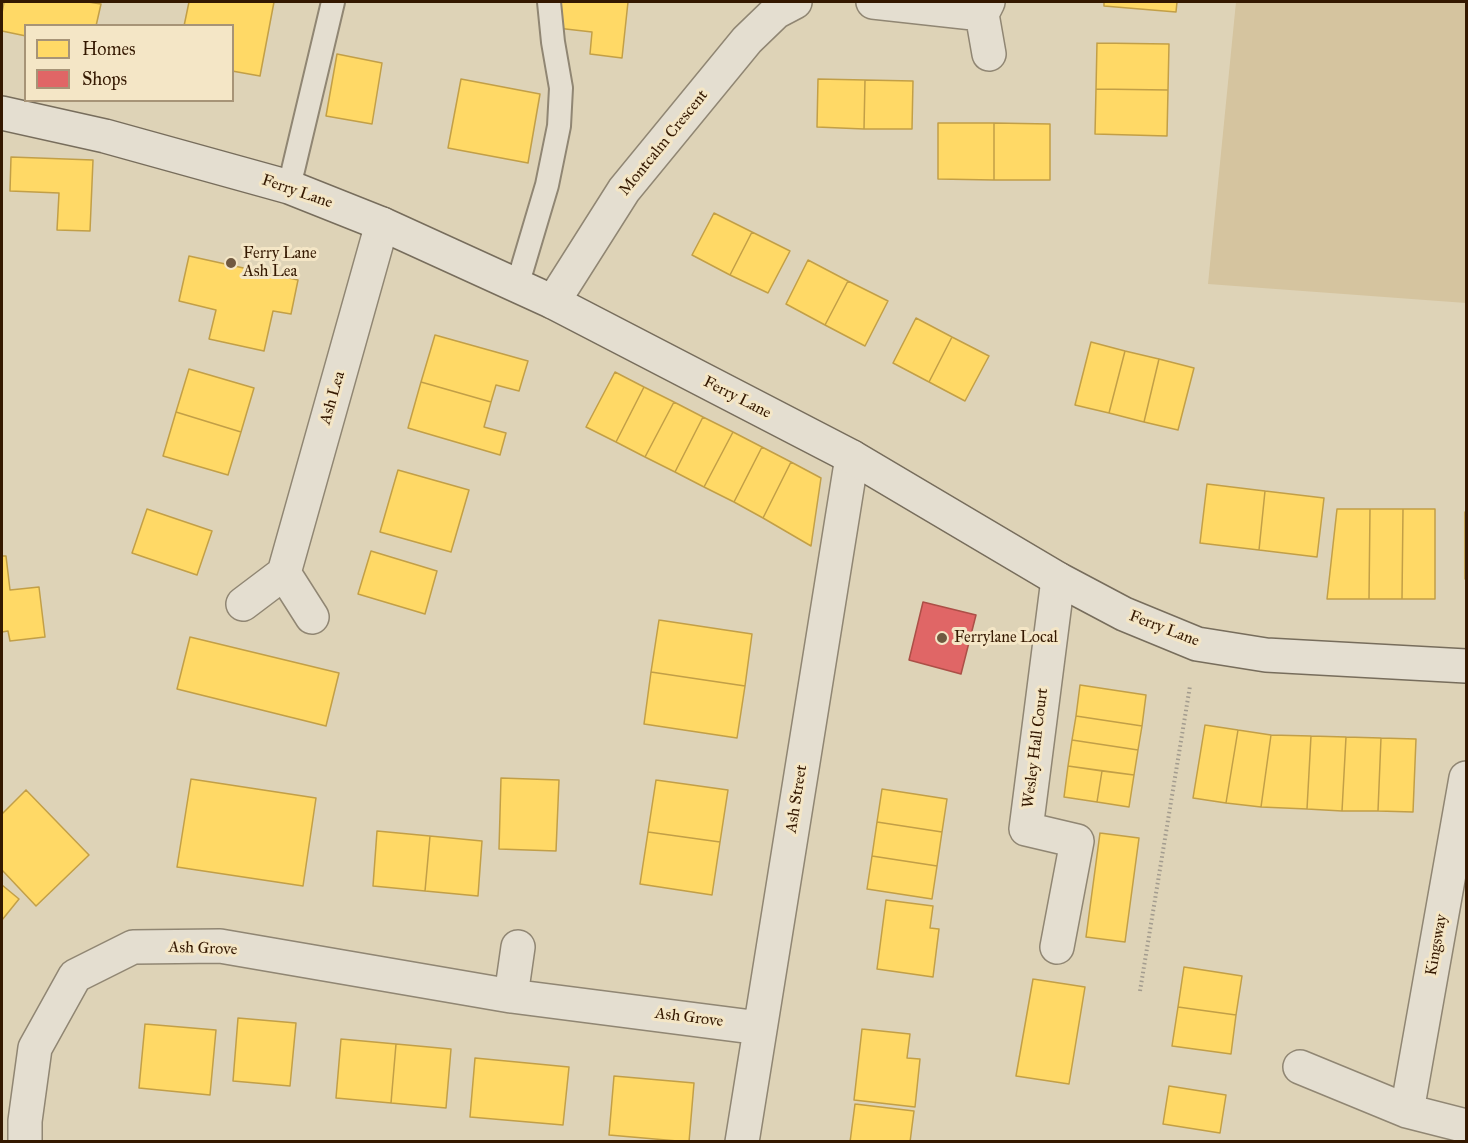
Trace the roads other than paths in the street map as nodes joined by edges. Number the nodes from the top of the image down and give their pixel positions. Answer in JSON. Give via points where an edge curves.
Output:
{"nodes":[{"id":1,"x":333,"y":2,"type":"edge"},
{"id":2,"x":549,"y":2,"type":"edge"},
{"id":3,"x":795,"y":2,"type":"edge"},
{"id":4,"x":873,"y":2,"type":"edge"},
{"id":5,"x":985,"y":8,"type":"edge"},
{"id":6,"x":989,"y":54,"type":"dead end"},
{"id":7,"x":2,"y":113,"type":"edge"},
{"id":8,"x":289,"y":187,"type":"junction"},
{"id":9,"x":382,"y":224,"type":"junction"},
{"id":10,"x":517,"y":286,"type":"junction"},
{"id":11,"x":553,"y":302,"type":"junction"},
{"id":12,"x":852,"y":458,"type":"junction"},
{"id":13,"x":284,"y":573,"type":"junction"},
{"id":14,"x":1058,"y":579,"type":"junction"},
{"id":15,"x":243,"y":604,"type":"dead end"},
{"id":16,"x":312,"y":617,"type":"dead end"},
{"id":17,"x":1467,"y":666,"type":"edge"},
{"id":18,"x":1467,"y":778,"type":"edge"},
{"id":19,"x":518,"y":947,"type":"dead end"},
{"id":20,"x":1058,"y":947,"type":"dead end"},
{"id":21,"x":511,"y":996,"type":"junction"},
{"id":22,"x":760,"y":1028,"type":"junction"},
{"id":23,"x":1300,"y":1067,"type":"dead end"},
{"id":24,"x":1407,"y":1111,"type":"junction"},
{"id":25,"x":1467,"y":1126,"type":"edge"},
{"id":26,"x":25,"y":1142,"type":"edge"},
{"id":27,"x":742,"y":1142,"type":"edge"}],
"edges":[{"from":1,"to":8,"type":"lane"},
{"from":2,"to":10,"type":"lane","via":[[561,88],[559,126],[547,184]]},
{"from":3,"to":11,"type":"street","name":"Montcalm Crescent","via":[[776,12],[747,40],[624,190]]},
{"from":4,"to":5,"type":"street"},
{"from":5,"to":6,"type":"street"},
{"from":7,"to":8,"type":"street","name":"Ferry Lane","via":[[105,136]]},
{"from":8,"to":9,"type":"street","name":"Ferry Lane"},
{"from":9,"to":10,"type":"street","name":"Ferry Lane"},
{"from":9,"to":13,"type":"street","name":"Ash Lea"},
{"from":10,"to":11,"type":"street","name":"Ferry Lane"},
{"from":11,"to":12,"type":"street","name":"Ferry Lane"},
{"from":12,"to":14,"type":"street","name":"Ferry Lane"},
{"from":12,"to":22,"type":"street","name":"Ash Street"},
{"from":13,"to":15,"type":"street"},
{"from":13,"to":16,"type":"street"},
{"from":14,"to":17,"type":"street","name":"Ferry Lane","via":[[1124,614],[1197,644],[1266,655]]},
{"from":14,"to":20,"type":"street","name":"Wesley Hall Court","via":[[1026,829],[1077,841]]},
{"from":18,"to":24,"type":"street","name":"Kingsway"},
{"from":19,"to":21,"type":"street"},
{"from":21,"to":22,"type":"street","name":"Ash Grove"},
{"from":21,"to":26,"type":"street","name":"Ash Grove","via":[[219,946],[133,947],[75,976],[35,1048]]},
{"from":22,"to":27,"type":"street","name":"Ash Street"},
{"from":23,"to":24,"type":"street"},
{"from":24,"to":25,"type":"street"}]}
